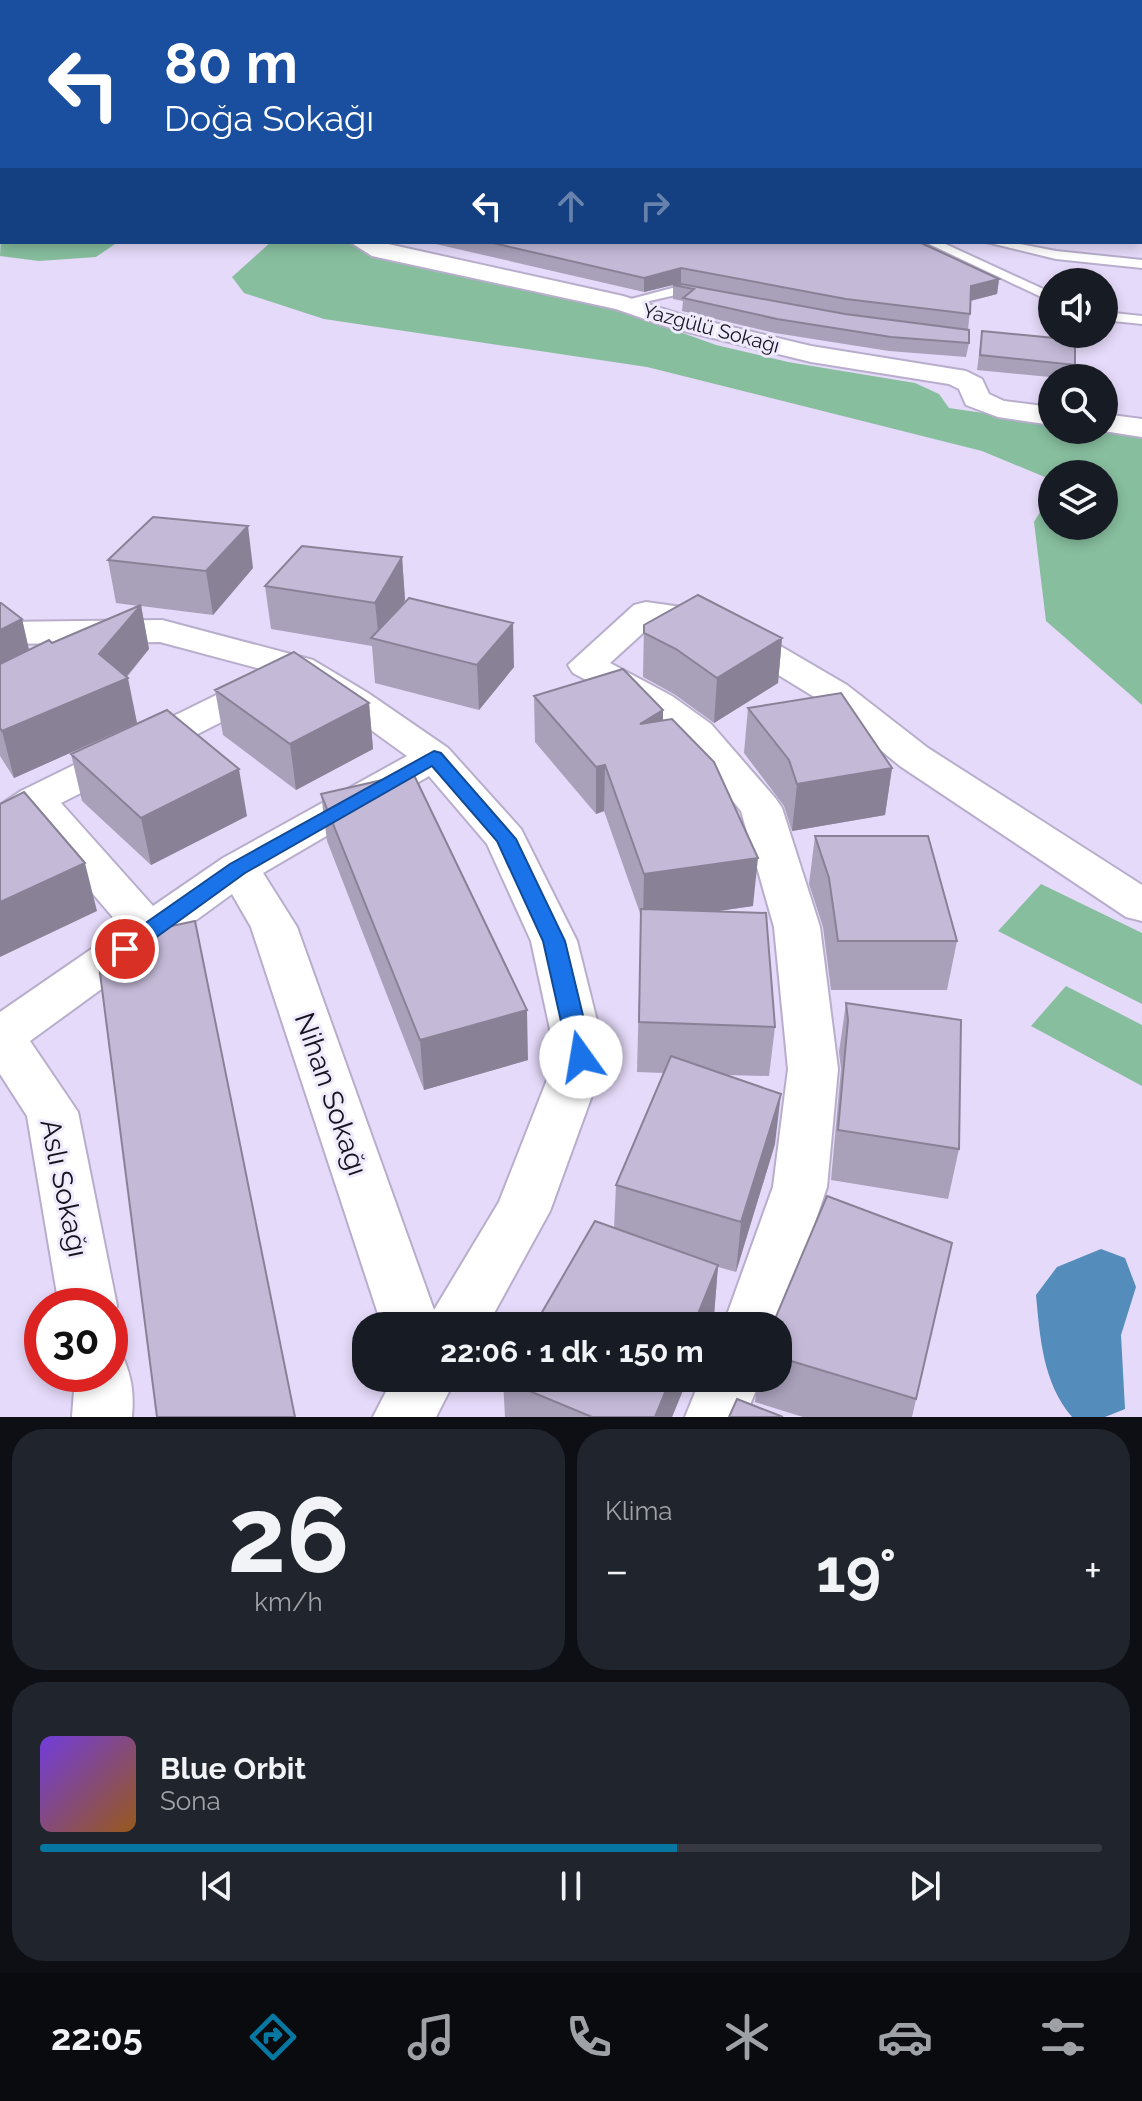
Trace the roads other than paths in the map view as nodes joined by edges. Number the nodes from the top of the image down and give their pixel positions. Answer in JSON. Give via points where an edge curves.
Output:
{"nodes":[{"id":1,"x":365,"y":244,"type":"edge"},
{"id":2,"x":935,"y":244,"type":"edge"},
{"id":3,"x":1002,"y":244,"type":"edge"},
{"id":4,"x":1142,"y":264,"type":"edge"},
{"id":5,"x":1038,"y":292,"type":"edge"},
{"id":6,"x":710,"y":296,"type":"edge"},
{"id":7,"x":623,"y":303,"type":"junction"},
{"id":8,"x":1118,"y":318,"type":"edge"},
{"id":9,"x":1141,"y":320,"type":"edge"},
{"id":10,"x":1038,"y":414,"type":"edge"},
{"id":11,"x":1118,"y":425,"type":"edge"},
{"id":12,"x":1142,"y":428,"type":"edge"},
{"id":13,"x":129,"y":631,"type":"junction"},
{"id":14,"x":0,"y":633,"type":"edge"},
{"id":15,"x":64,"y":664,"type":"edge"},
{"id":16,"x":300,"y":668,"type":"junction"},
{"id":17,"x":434,"y":757,"type":"junction"},
{"id":18,"x":35,"y":800,"type":"junction"},
{"id":19,"x":0,"y":825,"type":"edge"},
{"id":20,"x":238,"y":868,"type":"junction"},
{"id":21,"x":1142,"y":906,"type":"edge"},
{"id":22,"x":150,"y":931,"type":"junction"},
{"id":23,"x":0,"y":1036,"type":"edge"},
{"id":24,"x":85,"y":1288,"type":"edge"},
{"id":25,"x":406,"y":1312,"type":"edge"},
{"id":26,"x":464,"y":1312,"type":"edge"},
{"id":27,"x":757,"y":1312,"type":"edge"},
{"id":28,"x":104,"y":1392,"type":"edge"},
{"id":29,"x":418,"y":1392,"type":"edge"},
{"id":30,"x":725,"y":1392,"type":"edge"},
{"id":31,"x":102,"y":1417,"type":"edge"},
{"id":32,"x":403,"y":1417,"type":"edge"},
{"id":33,"x":715,"y":1417,"type":"edge"}],
"edges":[{"from":1,"to":7,"type":"street","name":"Yazgülü Sokağı"},
{"from":2,"to":5,"type":"lane"},
{"from":3,"to":4,"type":"lane"},
{"from":6,"to":7,"type":"lane","via":[[680,290]]},
{"from":7,"to":10,"type":"street","name":"Yazgülü Sokağı","via":[[677,322],[811,354],[956,377],[972,385],[976,399],[998,409]]},
{"from":8,"to":9,"type":"lane"},
{"from":11,"to":12,"type":"street"},
{"from":13,"to":14,"type":"street"},
{"from":13,"to":15,"type":"street"},
{"from":13,"to":16,"type":"street","via":[[162,631]]},
{"from":16,"to":17,"type":"street"},
{"from":16,"to":18,"type":"street"},
{"from":17,"to":20,"type":"street"},
{"from":17,"to":26,"type":"street","via":[[506,839],[554,941],[581,1057],[523,1211]]},
{"from":18,"to":19,"type":"street"},
{"from":18,"to":22,"type":"street"},
{"from":20,"to":22,"type":"street"},
{"from":20,"to":25,"type":"street","name":"Nihan Sokağı","via":[[274,927]]},
{"from":21,"to":27,"type":"street","via":[[914,757],[834,693],[712,620],[646,612],[586,665],[659,704],[697,732],[761,808],[797,927],[813,1069],[800,1187]]},
{"from":22,"to":23,"type":"street"},
{"from":23,"to":24,"type":"street","name":"Aslı Sokağı","via":[[52,1112]]},
{"from":28,"to":31,"type":"street"},
{"from":29,"to":32,"type":"street"},
{"from":30,"to":33,"type":"street"}]}
